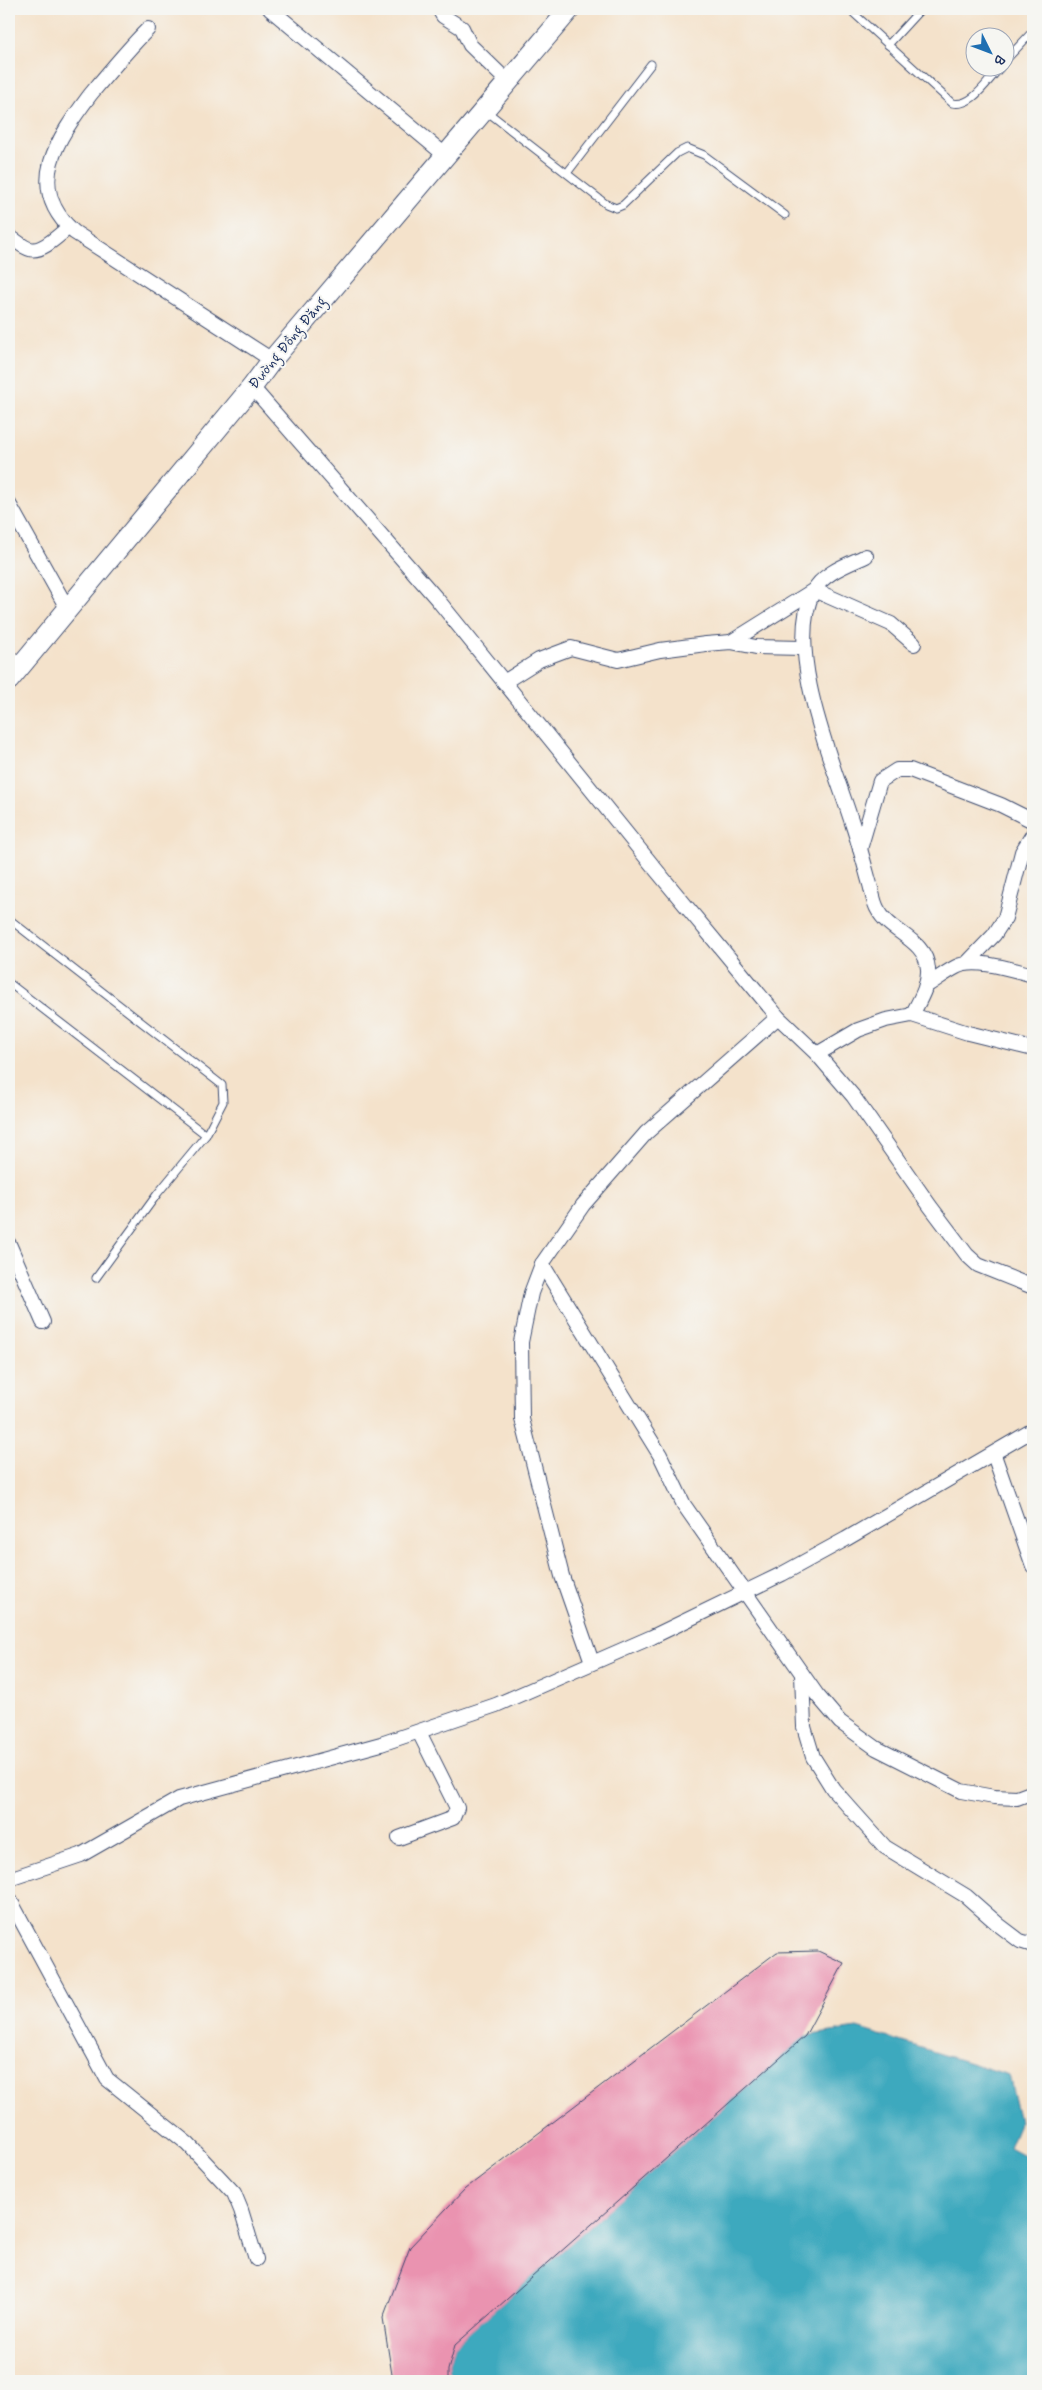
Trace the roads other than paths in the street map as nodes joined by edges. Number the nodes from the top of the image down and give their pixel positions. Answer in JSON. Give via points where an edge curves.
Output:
{"nodes":[{"id":1,"x":270,"y":9,"type":"edge"},
{"id":2,"x":439,"y":9,"type":"edge"},
{"id":3,"x":570,"y":9,"type":"edge"},
{"id":4,"x":849,"y":9,"type":"edge"},
{"id":5,"x":921,"y":9,"type":"edge"},
{"id":6,"x":148,"y":29,"type":"dead end"},
{"id":7,"x":1033,"y":31,"type":"edge"},
{"id":8,"x":888,"y":44,"type":"junction"},
{"id":9,"x":1014,"y":51,"type":"edge"},
{"id":10,"x":650,"y":64,"type":"dead end"},
{"id":11,"x":991,"y":78,"type":"edge"},
{"id":12,"x":507,"y":81,"type":"junction"},
{"id":13,"x":484,"y":109,"type":"junction"},
{"id":14,"x":445,"y":155,"type":"junction"},
{"id":15,"x":567,"y":173,"type":"junction"},
{"id":16,"x":785,"y":215,"type":"dead end"},
{"id":17,"x":69,"y":227,"type":"junction"},
{"id":18,"x":13,"y":239,"type":"dead end"},
{"id":19,"x":272,"y":360,"type":"junction"},
{"id":20,"x":252,"y":388,"type":"junction"},
{"id":21,"x":9,"y":504,"type":"edge"},
{"id":22,"x":866,"y":556,"type":"dead end"},
{"id":23,"x":814,"y":590,"type":"junction"},
{"id":24,"x":67,"y":608,"type":"junction"},
{"id":25,"x":731,"y":642,"type":"junction"},
{"id":26,"x":914,"y":644,"type":"dead end"},
{"id":27,"x":803,"y":648,"type":"junction"},
{"id":28,"x":9,"y":680,"type":"edge"},
{"id":29,"x":504,"y":682,"type":"junction"},
{"id":30,"x":1033,"y":821,"type":"edge"},
{"id":31,"x":1033,"y":834,"type":"edge"},
{"id":32,"x":860,"y":850,"type":"junction"},
{"id":33,"x":9,"y":919,"type":"edge"},
{"id":34,"x":966,"y":963,"type":"junction"},
{"id":35,"x":1033,"y":975,"type":"edge"},
{"id":36,"x":9,"y":983,"type":"edge"},
{"id":37,"x":926,"y":986,"type":"junction"},
{"id":38,"x":912,"y":1015,"type":"junction"},
{"id":39,"x":778,"y":1017,"type":"junction"},
{"id":40,"x":1033,"y":1049,"type":"edge"},
{"id":41,"x":817,"y":1054,"type":"junction"},
{"id":42,"x":206,"y":1135,"type":"junction"},
{"id":43,"x":9,"y":1244,"type":"edge"},
{"id":44,"x":542,"y":1264,"type":"junction"},
{"id":45,"x":96,"y":1278,"type":"dead end"},
{"id":46,"x":1033,"y":1287,"type":"edge"},
{"id":47,"x":43,"y":1322,"type":"dead end"},
{"id":48,"x":1033,"y":1430,"type":"edge"},
{"id":49,"x":994,"y":1455,"type":"junction"},
{"id":50,"x":1033,"y":1566,"type":"edge"},
{"id":51,"x":746,"y":1592,"type":"junction"},
{"id":52,"x":592,"y":1662,"type":"junction"},
{"id":53,"x":802,"y":1673,"type":"junction"},
{"id":54,"x":419,"y":1732,"type":"junction"},
{"id":55,"x":1033,"y":1792,"type":"edge"},
{"id":56,"x":399,"y":1838,"type":"dead end"},
{"id":57,"x":9,"y":1879,"type":"edge"},
{"id":58,"x":9,"y":1898,"type":"edge"},
{"id":59,"x":1033,"y":1945,"type":"edge"},
{"id":60,"x":256,"y":2259,"type":"dead end"}],
"edges":[{"from":1,"to":14,"type":"street"},
{"from":2,"to":12,"type":"street","via":[[462,28],[470,45]]},
{"from":3,"to":12,"type":"main road","name":"Đường Đồng Đăng"},
{"from":4,"to":8,"type":"lane"},
{"from":5,"to":8,"type":"lane"},
{"from":6,"to":17,"type":"street","via":[[122,55],[58,140],[50,160],[49,186],[54,207]]},
{"from":7,"to":9,"type":"lane"},
{"from":8,"to":11,"type":"lane","via":[[952,103],[968,102]]},
{"from":10,"to":15,"type":"lane"},
{"from":12,"to":13,"type":"main road","name":"Đường Đồng Đăng"},
{"from":13,"to":14,"type":"main road","name":"Đường Đồng Đăng"},
{"from":13,"to":15,"type":"lane"},
{"from":14,"to":19,"type":"main road","name":"Đường Đồng Đăng"},
{"from":15,"to":16,"type":"lane","via":[[606,204],[616,208],[687,148],[704,155]]},
{"from":17,"to":18,"type":"street","via":[[35,250]]},
{"from":17,"to":19,"type":"street"},
{"from":19,"to":20,"type":"main road","name":"Đường Đồng Đăng"},
{"from":20,"to":24,"type":"main road","name":"Đường Đồng Đăng"},
{"from":20,"to":29,"type":"street","via":[[437,599]]},
{"from":21,"to":24,"type":"street"},
{"from":22,"to":23,"type":"street","via":[[835,571]]},
{"from":23,"to":25,"type":"street"},
{"from":23,"to":26,"type":"street","via":[[891,624]]},
{"from":23,"to":27,"type":"street","via":[[806,613]]},
{"from":24,"to":28,"type":"main road","name":"Đường Đồng Đăng"},
{"from":25,"to":27,"type":"street","via":[[756,647]]},
{"from":25,"to":29,"type":"street","via":[[660,650],[618,660],[571,648],[539,660]]},
{"from":27,"to":32,"type":"street","via":[[828,755]]},
{"from":29,"to":39,"type":"street"},
{"from":30,"to":32,"type":"street","via":[[1001,805],[910,770],[897,770],[880,781]]},
{"from":31,"to":34,"type":"street","via":[[1022,852],[1005,918],[994,935]]},
{"from":32,"to":37,"type":"street","via":[[877,909],[924,955],[928,969]]},
{"from":33,"to":42,"type":"lane","via":[[222,1085],[223,1102]]},
{"from":34,"to":35,"type":"street"},
{"from":34,"to":37,"type":"street"},
{"from":36,"to":42,"type":"lane"},
{"from":37,"to":38,"type":"street"},
{"from":38,"to":40,"type":"street"},
{"from":38,"to":41,"type":"street","via":[[858,1030]]},
{"from":39,"to":41,"type":"street"},
{"from":39,"to":44,"type":"street","via":[[646,1133],[583,1205]]},
{"from":41,"to":46,"type":"street","via":[[853,1096],[967,1255],[978,1265]]},
{"from":42,"to":45,"type":"lane","via":[[158,1193]]},
{"from":43,"to":47,"type":"street"},
{"from":44,"to":51,"type":"street","via":[[660,1455],[684,1505]]},
{"from":44,"to":52,"type":"street","via":[[531,1293],[521,1342],[522,1419],[562,1576]]},
{"from":48,"to":49,"type":"street"},
{"from":49,"to":50,"type":"street"},
{"from":49,"to":51,"type":"street"},
{"from":51,"to":52,"type":"street"},
{"from":51,"to":53,"type":"street"},
{"from":52,"to":54,"type":"street","via":[[496,1705]]},
{"from":53,"to":55,"type":"street","via":[[840,1722],[876,1748],[961,1791],[1009,1798]]},
{"from":53,"to":59,"type":"street","via":[[804,1727],[813,1756],[833,1789],[885,1847],[966,1896],[999,1925]]},
{"from":54,"to":56,"type":"street","via":[[457,1808],[453,1818]]},
{"from":54,"to":57,"type":"street","via":[[179,1798],[81,1855]]},
{"from":58,"to":60,"type":"street","via":[[107,2079],[188,2144],[234,2193]]}]}
